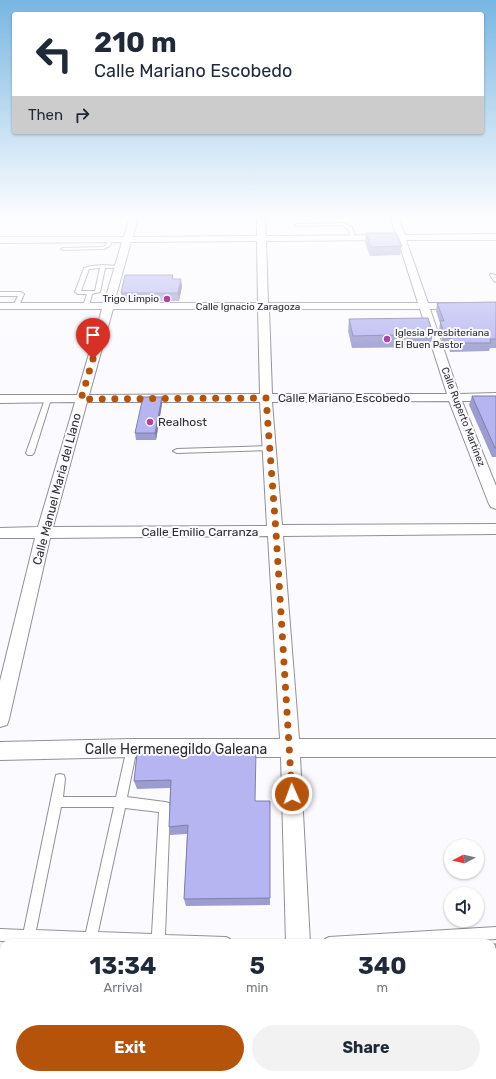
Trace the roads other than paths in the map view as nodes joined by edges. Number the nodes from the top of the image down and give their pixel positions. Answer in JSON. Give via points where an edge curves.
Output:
{"nodes":[{"id":1,"x":263,"y":266,"type":"edge"},
{"id":2,"x":411,"y":266,"type":"edge"},
{"id":3,"x":103,"y":267,"type":"junction"},
{"id":4,"x":120,"y":267,"type":"joint"},
{"id":5,"x":90,"y":293,"type":"junction"},
{"id":6,"x":0,"y":294,"type":"edge"},
{"id":7,"x":0,"y":306,"type":"edge"},
{"id":8,"x":16,"y":306,"type":"junction"},
{"id":9,"x":86,"y":306,"type":"junction"},
{"id":10,"x":109,"y":306,"type":"junction"},
{"id":11,"x":424,"y":306,"type":"junction"},
{"id":12,"x":496,"y":306,"type":"edge"},
{"id":13,"x":264,"y":307,"type":"junction"},
{"id":14,"x":454,"y":397,"type":"junction"},
{"id":15,"x":496,"y":397,"type":"edge"},
{"id":16,"x":266,"y":398,"type":"junction"},
{"id":17,"x":0,"y":399,"type":"edge"},
{"id":18,"x":48,"y":399,"type":"junction"},
{"id":19,"x":81,"y":399,"type":"junction"},
{"id":20,"x":269,"y":448,"type":"junction"},
{"id":21,"x":177,"y":451,"type":"dead end"},
{"id":22,"x":30,"y":453,"type":"dead end"},
{"id":23,"x":496,"y":504,"type":"edge"},
{"id":24,"x":496,"y":529,"type":"edge"},
{"id":25,"x":276,"y":532,"type":"junction"},
{"id":26,"x":0,"y":533,"type":"edge"},
{"id":27,"x":44,"y":533,"type":"junction"},
{"id":28,"x":0,"y":719,"type":"edge"},
{"id":29,"x":132,"y":748,"type":"junction"},
{"id":30,"x":496,"y":748,"type":"edge"},
{"id":31,"x":290,"y":749,"type":"junction"},
{"id":32,"x":0,"y":751,"type":"edge"},
{"id":33,"x":60,"y":779,"type":"dead end"},
{"id":34,"x":57,"y":802,"type":"junction"},
{"id":35,"x":120,"y":802,"type":"junction"},
{"id":36,"x":496,"y":933,"type":"edge"},
{"id":37,"x":0,"y":935,"type":"edge"},
{"id":38,"x":29,"y":936,"type":"junction"},
{"id":39,"x":66,"y":939,"type":"edge"},
{"id":40,"x":91,"y":939,"type":"edge"},
{"id":41,"x":158,"y":939,"type":"edge"},
{"id":42,"x":298,"y":939,"type":"edge"},
{"id":43,"x":396,"y":939,"type":"edge"}],
"edges":[{"from":1,"to":13,"type":"street"},
{"from":2,"to":11,"type":"street","name":"Calle Ruperto Martínez"},
{"from":3,"to":4,"type":"lane"},
{"from":3,"to":5,"type":"lane","via":[[97,292]]},
{"from":3,"to":5,"type":"lane","via":[[90,267],[86,270],[77,291]]},
{"from":4,"to":10,"type":"street","name":"Calle Manuel Maria del Llano"},
{"from":5,"to":9,"type":"lane"},
{"from":6,"to":8,"type":"lane","via":[[21,294]]},
{"from":7,"to":8,"type":"street","name":"Calle Ignacio Zaragoza"},
{"from":8,"to":9,"type":"street","name":"Calle Ignacio Zaragoza"},
{"from":9,"to":10,"type":"street","name":"Calle Ignacio Zaragoza"},
{"from":10,"to":13,"type":"street","name":"Calle Ignacio Zaragoza"},
{"from":10,"to":19,"type":"street","name":"Calle Manuel Maria del Llano"},
{"from":11,"to":12,"type":"street","name":"Calle Ignacio Zaragoza"},
{"from":11,"to":13,"type":"street","name":"Calle Ignacio Zaragoza"},
{"from":11,"to":14,"type":"street","name":"Calle Ruperto Martínez"},
{"from":13,"to":16,"type":"street"},
{"from":14,"to":15,"type":"street","name":"Calle Mariano Escobedo"},
{"from":14,"to":16,"type":"street","name":"Calle Mariano Escobedo"},
{"from":14,"to":23,"type":"street","name":"Calle Ruperto Martínez"},
{"from":16,"to":19,"type":"street","name":"Calle Mariano Escobedo"},
{"from":16,"to":20,"type":"street"},
{"from":17,"to":18,"type":"street","name":"Calle Mariano Escobedo"},
{"from":18,"to":19,"type":"street","name":"Calle Mariano Escobedo"},
{"from":18,"to":22,"type":"lane"},
{"from":19,"to":27,"type":"street","name":"Calle Manuel Maria del Llano"},
{"from":20,"to":21,"type":"lane"},
{"from":20,"to":25,"type":"street"},
{"from":24,"to":25,"type":"street","name":"Calle Emilio Carranza"},
{"from":25,"to":27,"type":"street","name":"Calle Emilio Carranza"},
{"from":25,"to":31,"type":"street"},
{"from":26,"to":27,"type":"street","name":"Calle Emilio Carranza"},
{"from":27,"to":28,"type":"street","name":"Calle Manuel Maria del Llano"},
{"from":29,"to":31,"type":"street","name":"Calle Hermenegildo Galeana"},
{"from":29,"to":32,"type":"street","name":"Calle Hermenegildo Galeana"},
{"from":29,"to":35,"type":"lane"},
{"from":30,"to":31,"type":"street","name":"Calle Hermenegildo Galeana"},
{"from":31,"to":42,"type":"street"},
{"from":33,"to":34,"type":"lane"},
{"from":34,"to":35,"type":"lane"},
{"from":34,"to":38,"type":"lane"},
{"from":35,"to":40,"type":"lane"},
{"from":35,"to":41,"type":"lane","via":[[165,807]]},
{"from":36,"to":43,"type":"lane"},
{"from":37,"to":38,"type":"lane"},
{"from":38,"to":39,"type":"lane"}]}
